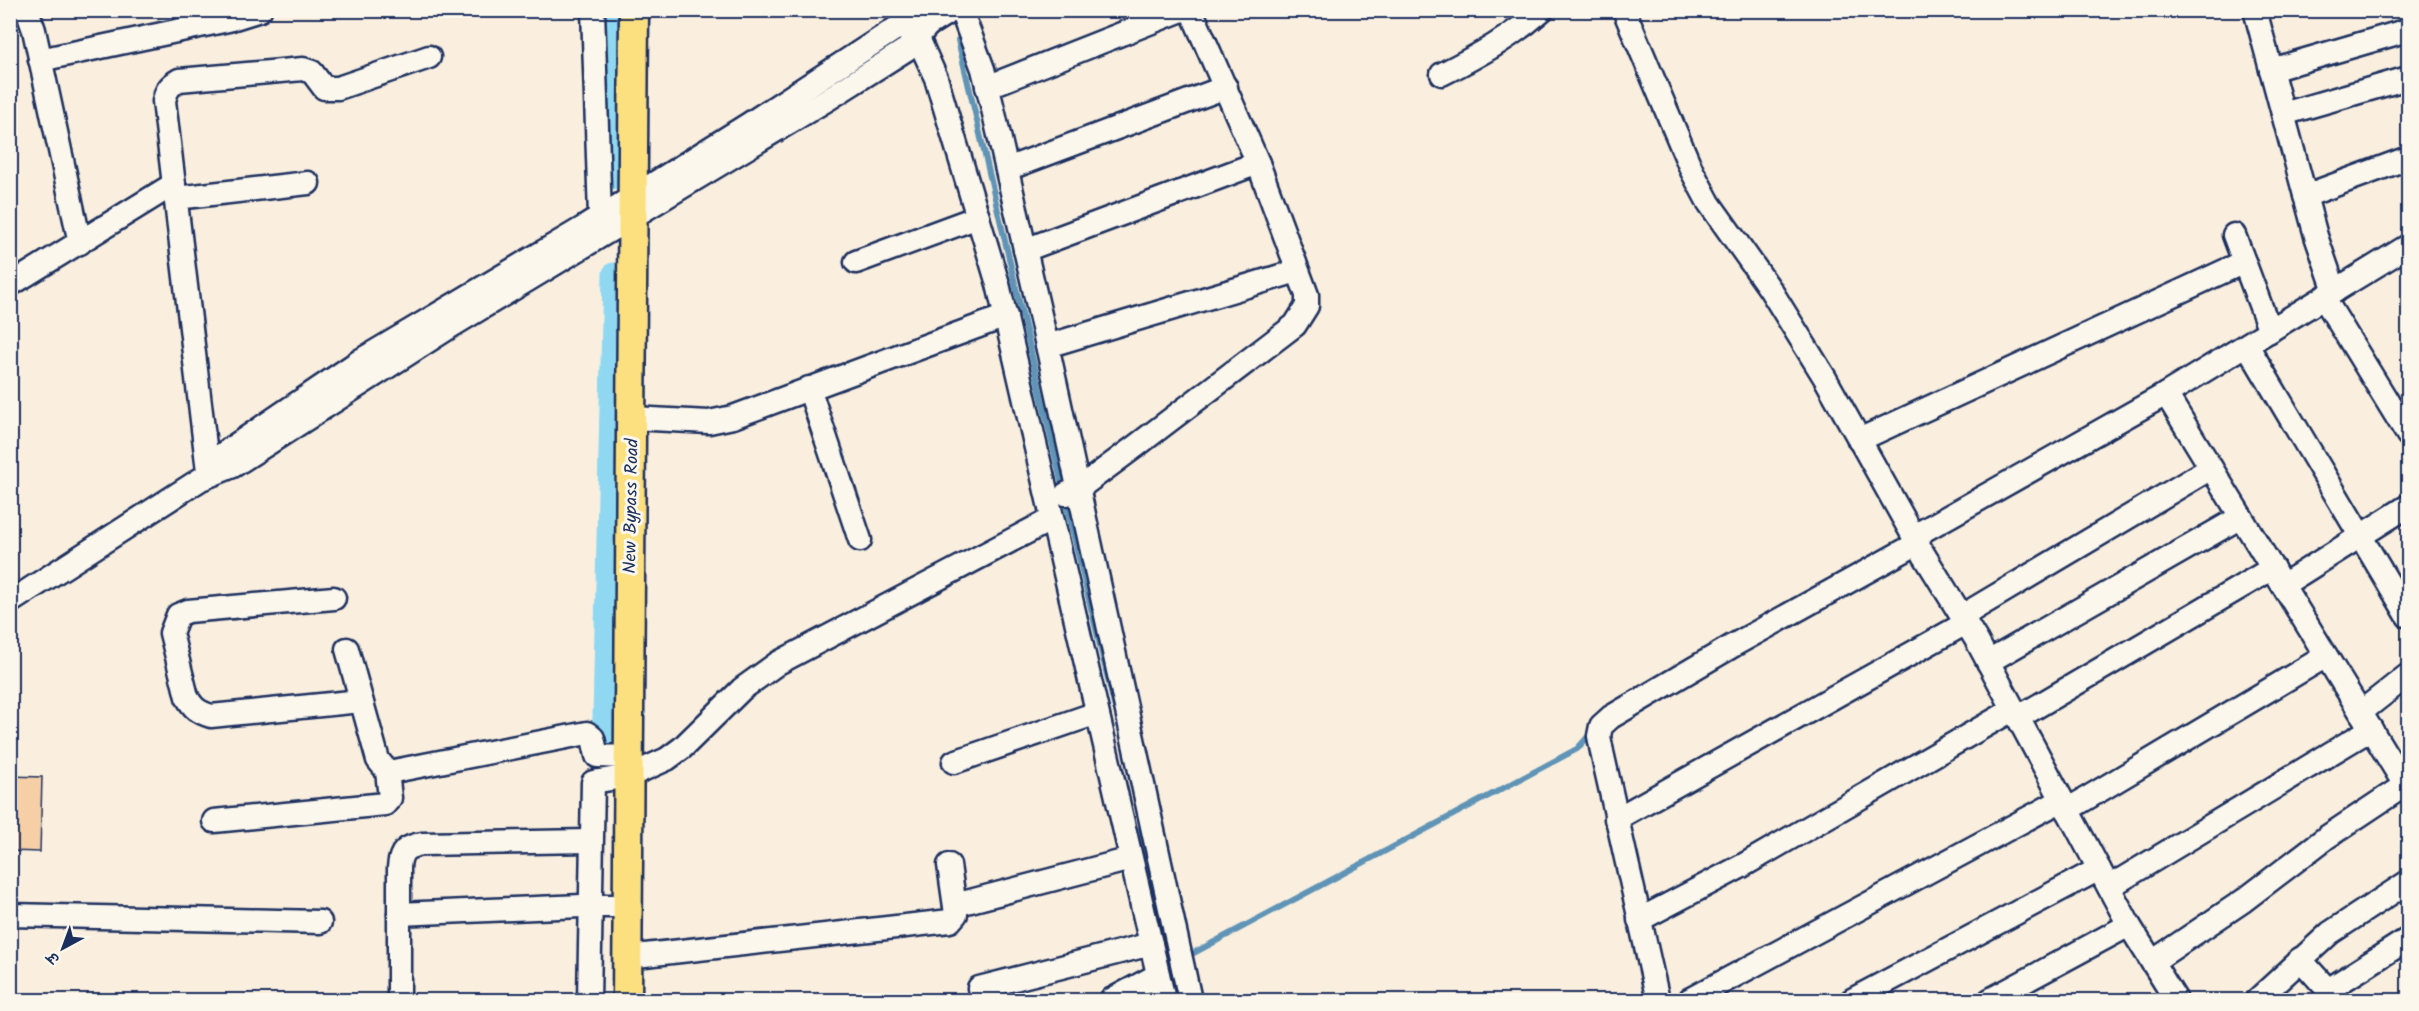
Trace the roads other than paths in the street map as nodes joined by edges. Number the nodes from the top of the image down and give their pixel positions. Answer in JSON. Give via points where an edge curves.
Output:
{"nodes":[{"id":1,"x":27,"y":10,"type":"edge"},
{"id":2,"x":260,"y":10,"type":"edge"},
{"id":3,"x":593,"y":10,"type":"edge"},
{"id":4,"x":634,"y":10,"type":"edge"},
{"id":5,"x":952,"y":10,"type":"edge"},
{"id":6,"x":961,"y":10,"type":"edge"},
{"id":7,"x":1182,"y":10,"type":"edge"},
{"id":8,"x":1191,"y":10,"type":"edge"},
{"id":9,"x":1542,"y":10,"type":"edge"},
{"id":10,"x":1624,"y":10,"type":"edge"},
{"id":11,"x":2255,"y":10,"type":"edge"},
{"id":12,"x":925,"y":24,"type":"edge"},
{"id":13,"x":2409,"y":30,"type":"edge"},
{"id":14,"x":429,"y":57,"type":"dead end"},
{"id":15,"x":40,"y":60,"type":"junction"},
{"id":16,"x":2271,"y":70,"type":"junction"},
{"id":17,"x":1442,"y":74,"type":"dead end"},
{"id":18,"x":2409,"y":78,"type":"edge"},
{"id":19,"x":987,"y":87,"type":"junction"},
{"id":20,"x":1226,"y":87,"type":"junction"},
{"id":21,"x":2283,"y":114,"type":"junction"},
{"id":22,"x":2409,"y":158,"type":"edge"},
{"id":23,"x":1258,"y":163,"type":"junction"},
{"id":24,"x":1006,"y":169,"type":"junction"},
{"id":25,"x":308,"y":183,"type":"dead end"},
{"id":26,"x":175,"y":191,"type":"junction"},
{"id":27,"x":2305,"y":196,"type":"junction"},
{"id":28,"x":634,"y":206,"type":"junction"},
{"id":29,"x":600,"y":216,"type":"junction"},
{"id":30,"x":978,"y":217,"type":"junction"},
{"id":31,"x":2234,"y":235,"type":"dead end"},
{"id":32,"x":80,"y":243,"type":"junction"},
{"id":33,"x":2408,"y":248,"type":"edge"},
{"id":34,"x":1025,"y":250,"type":"junction"},
{"id":35,"x":855,"y":262,"type":"dead end"},
{"id":36,"x":2244,"y":262,"type":"junction"},
{"id":37,"x":1297,"y":271,"type":"junction"},
{"id":38,"x":10,"y":285,"type":"edge"},
{"id":39,"x":2329,"y":295,"type":"junction"},
{"id":40,"x":1006,"y":316,"type":"junction"},
{"id":41,"x":2270,"y":331,"type":"junction"},
{"id":42,"x":2247,"y":345,"type":"junction"},
{"id":43,"x":1047,"y":346,"type":"junction"},
{"id":44,"x":809,"y":388,"type":"junction"},
{"id":45,"x":2166,"y":394,"type":"junction"},
{"id":46,"x":632,"y":418,"type":"junction"},
{"id":47,"x":2409,"y":435,"type":"edge"},
{"id":48,"x":1859,"y":440,"type":"junction"},
{"id":49,"x":2211,"y":468,"type":"junction"},
{"id":50,"x":205,"y":475,"type":"junction"},
{"id":51,"x":1062,"y":499,"type":"junction"},
{"id":52,"x":2409,"y":506,"type":"edge"},
{"id":53,"x":2241,"y":517,"type":"junction"},
{"id":54,"x":2360,"y":537,"type":"junction"},
{"id":55,"x":860,"y":540,"type":"dead end"},
{"id":56,"x":1916,"y":540,"type":"junction"},
{"id":57,"x":2278,"y":577,"type":"junction"},
{"id":58,"x":334,"y":598,"type":"dead end"},
{"id":59,"x":10,"y":602,"type":"edge"},
{"id":60,"x":2409,"y":616,"type":"edge"},
{"id":61,"x":1964,"y":619,"type":"junction"},
{"id":62,"x":347,"y":649,"type":"dead end"},
{"id":63,"x":2326,"y":656,"type":"junction"},
{"id":64,"x":1988,"y":662,"type":"junction"},
{"id":65,"x":2409,"y":675,"type":"edge"},
{"id":66,"x":361,"y":701,"type":"junction"},
{"id":67,"x":2016,"y":713,"type":"junction"},
{"id":68,"x":1096,"y":714,"type":"junction"},
{"id":69,"x":2366,"y":721,"type":"junction"},
{"id":70,"x":954,"y":762,"type":"dead end"},
{"id":71,"x":613,"y":768,"type":"junction"},
{"id":72,"x":387,"y":771,"type":"junction"},
{"id":73,"x":2407,"y":784,"type":"edge"},
{"id":74,"x":2065,"y":805,"type":"junction"},
{"id":75,"x":1616,"y":819,"type":"junction"},
{"id":76,"x":214,"y":821,"type":"dead end"},
{"id":77,"x":591,"y":841,"type":"junction"},
{"id":78,"x":1131,"y":859,"type":"junction"},
{"id":79,"x":949,"y":865,"type":"dead end"},
{"id":80,"x":2104,"y":878,"type":"junction"},
{"id":81,"x":2409,"y":882,"type":"edge"},
{"id":82,"x":955,"y":905,"type":"junction"},
{"id":83,"x":606,"y":906,"type":"junction"},
{"id":84,"x":399,"y":914,"type":"junction"},
{"id":85,"x":10,"y":915,"type":"edge"},
{"id":86,"x":1639,"y":920,"type":"junction"},
{"id":87,"x":320,"y":922,"type":"dead end"},
{"id":88,"x":2129,"y":925,"type":"junction"},
{"id":89,"x":2409,"y":939,"type":"edge"},
{"id":90,"x":1150,"y":944,"type":"junction"},
{"id":91,"x":627,"y":957,"type":"junction"},
{"id":92,"x":2300,"y":959,"type":"junction"},
{"id":93,"x":2152,"y":962,"type":"junction"},
{"id":94,"x":1158,"y":975,"type":"junction"},
{"id":95,"x":979,"y":988,"type":"dead end"},
{"id":96,"x":2332,"y":995,"type":"edge"},
{"id":97,"x":399,"y":1000,"type":"edge"},
{"id":98,"x":589,"y":1000,"type":"edge"},
{"id":99,"x":627,"y":1000,"type":"edge"},
{"id":100,"x":1111,"y":1000,"type":"edge"},
{"id":101,"x":1164,"y":1000,"type":"edge"},
{"id":102,"x":1190,"y":1000,"type":"edge"},
{"id":103,"x":1658,"y":1000,"type":"edge"},
{"id":104,"x":1689,"y":1000,"type":"edge"},
{"id":105,"x":1852,"y":1000,"type":"edge"},
{"id":106,"x":1990,"y":1000,"type":"edge"},
{"id":107,"x":2176,"y":1000,"type":"edge"},
{"id":108,"x":2257,"y":1000,"type":"edge"}],
"edges":[{"from":1,"to":15,"type":"street"},
{"from":2,"to":15,"type":"street"},
{"from":3,"to":29,"type":"street"},
{"from":4,"to":28,"type":"main road","name":"New Bypass Road"},
{"from":5,"to":12,"type":"street"},
{"from":6,"to":19,"type":"street"},
{"from":7,"to":19,"type":"street"},
{"from":8,"to":20,"type":"street"},
{"from":9,"to":17,"type":"street","via":[[1488,51]]},
{"from":10,"to":48,"type":"street","via":[[1701,187],[1770,289]]},
{"from":11,"to":16,"type":"street"},
{"from":12,"to":28,"type":"street","via":[[907,49],[828,99]]},
{"from":12,"to":30,"type":"street","via":[[936,78]]},
{"from":13,"to":16,"type":"street"},
{"from":14,"to":26,"type":"street","via":[[330,89],[303,69],[179,80],[171,85],[164,101]]},
{"from":15,"to":32,"type":"street"},
{"from":16,"to":21,"type":"street"},
{"from":18,"to":21,"type":"street"},
{"from":19,"to":24,"type":"street"},
{"from":20,"to":23,"type":"street"},
{"from":20,"to":24,"type":"street"},
{"from":21,"to":27,"type":"street"},
{"from":22,"to":27,"type":"street"},
{"from":23,"to":34,"type":"street"},
{"from":23,"to":37,"type":"street"},
{"from":24,"to":34,"type":"street"},
{"from":25,"to":26,"type":"street"},
{"from":26,"to":32,"type":"street"},
{"from":26,"to":50,"type":"street"},
{"from":27,"to":39,"type":"street"},
{"from":28,"to":29,"type":"street"},
{"from":28,"to":46,"type":"main road","name":"New Bypass Road"},
{"from":28,"to":50,"type":"street","via":[[232,466]]},
{"from":29,"to":50,"type":"street","via":[[361,360],[224,453]]},
{"from":30,"to":35,"type":"street"},
{"from":30,"to":40,"type":"street"},
{"from":31,"to":36,"type":"street"},
{"from":32,"to":38,"type":"street"},
{"from":33,"to":39,"type":"street"},
{"from":34,"to":43,"type":"street"},
{"from":36,"to":41,"type":"street"},
{"from":36,"to":48,"type":"street"},
{"from":37,"to":43,"type":"street"},
{"from":37,"to":51,"type":"street","via":[[1307,295],[1307,306],[1295,325]]},
{"from":39,"to":41,"type":"street"},
{"from":39,"to":47,"type":"street"},
{"from":40,"to":44,"type":"street"},
{"from":40,"to":51,"type":"street"},
{"from":41,"to":42,"type":"street"},
{"from":42,"to":45,"type":"street"},
{"from":42,"to":54,"type":"street"},
{"from":43,"to":51,"type":"street"},
{"from":44,"to":46,"type":"street","via":[[717,420]]},
{"from":44,"to":55,"type":"street"},
{"from":45,"to":49,"type":"street"},
{"from":45,"to":56,"type":"street"},
{"from":46,"to":71,"type":"main road","name":"New Bypass Road"},
{"from":48,"to":56,"type":"street"},
{"from":49,"to":53,"type":"street"},
{"from":49,"to":61,"type":"street"},
{"from":50,"to":59,"type":"street"},
{"from":51,"to":68,"type":"street"},
{"from":51,"to":71,"type":"street","via":[[778,663],[742,689],[682,748],[655,765]]},
{"from":51,"to":102,"type":"street"},
{"from":52,"to":54,"type":"street"},
{"from":53,"to":57,"type":"street"},
{"from":53,"to":64,"type":"street"},
{"from":54,"to":57,"type":"street"},
{"from":54,"to":60,"type":"street"},
{"from":56,"to":61,"type":"street"},
{"from":56,"to":75,"type":"street","via":[[1604,722],[1599,736]]},
{"from":57,"to":63,"type":"street"},
{"from":57,"to":67,"type":"street"},
{"from":58,"to":66,"type":"street","via":[[178,615],[171,633],[187,697],[200,713],[211,716]]},
{"from":61,"to":64,"type":"street"},
{"from":61,"to":75,"type":"street"},
{"from":62,"to":66,"type":"street"},
{"from":63,"to":69,"type":"street"},
{"from":63,"to":74,"type":"street"},
{"from":64,"to":67,"type":"street"},
{"from":65,"to":69,"type":"street"},
{"from":66,"to":72,"type":"street","via":[[378,760]]},
{"from":67,"to":74,"type":"street"},
{"from":67,"to":86,"type":"street"},
{"from":68,"to":70,"type":"street"},
{"from":68,"to":78,"type":"street"},
{"from":69,"to":73,"type":"street"},
{"from":69,"to":80,"type":"street"},
{"from":71,"to":72,"type":"street","via":[[596,754],[593,738],[587,733]]},
{"from":71,"to":77,"type":"street","via":[[592,785]]},
{"from":71,"to":83,"type":"main road","name":"New Bypass Road"},
{"from":72,"to":76,"type":"street","via":[[390,798],[386,804]]},
{"from":73,"to":93,"type":"street"},
{"from":74,"to":80,"type":"street"},
{"from":74,"to":104,"type":"street"},
{"from":75,"to":86,"type":"street"},
{"from":77,"to":83,"type":"street"},
{"from":77,"to":84,"type":"street","via":[[411,845],[400,858]]},
{"from":78,"to":82,"type":"street"},
{"from":78,"to":90,"type":"street"},
{"from":79,"to":82,"type":"street"},
{"from":80,"to":88,"type":"street"},
{"from":80,"to":105,"type":"street"},
{"from":81,"to":92,"type":"street","via":[[2349,920]]},
{"from":82,"to":91,"type":"street","via":[[956,914],[950,921]]},
{"from":83,"to":84,"type":"street"},
{"from":83,"to":91,"type":"main road","name":"New Bypass Road"},
{"from":83,"to":98,"type":"street"},
{"from":84,"to":97,"type":"street"},
{"from":85,"to":87,"type":"street"},
{"from":86,"to":103,"type":"street"},
{"from":88,"to":93,"type":"street"},
{"from":88,"to":106,"type":"street"},
{"from":89,"to":96,"type":"street"},
{"from":90,"to":94,"type":"street"},
{"from":90,"to":95,"type":"street"},
{"from":91,"to":99,"type":"main road","name":"New Bypass Road"},
{"from":92,"to":96,"type":"street"},
{"from":92,"to":108,"type":"street"},
{"from":93,"to":107,"type":"street"},
{"from":94,"to":100,"type":"street"},
{"from":94,"to":101,"type":"street"}]}
